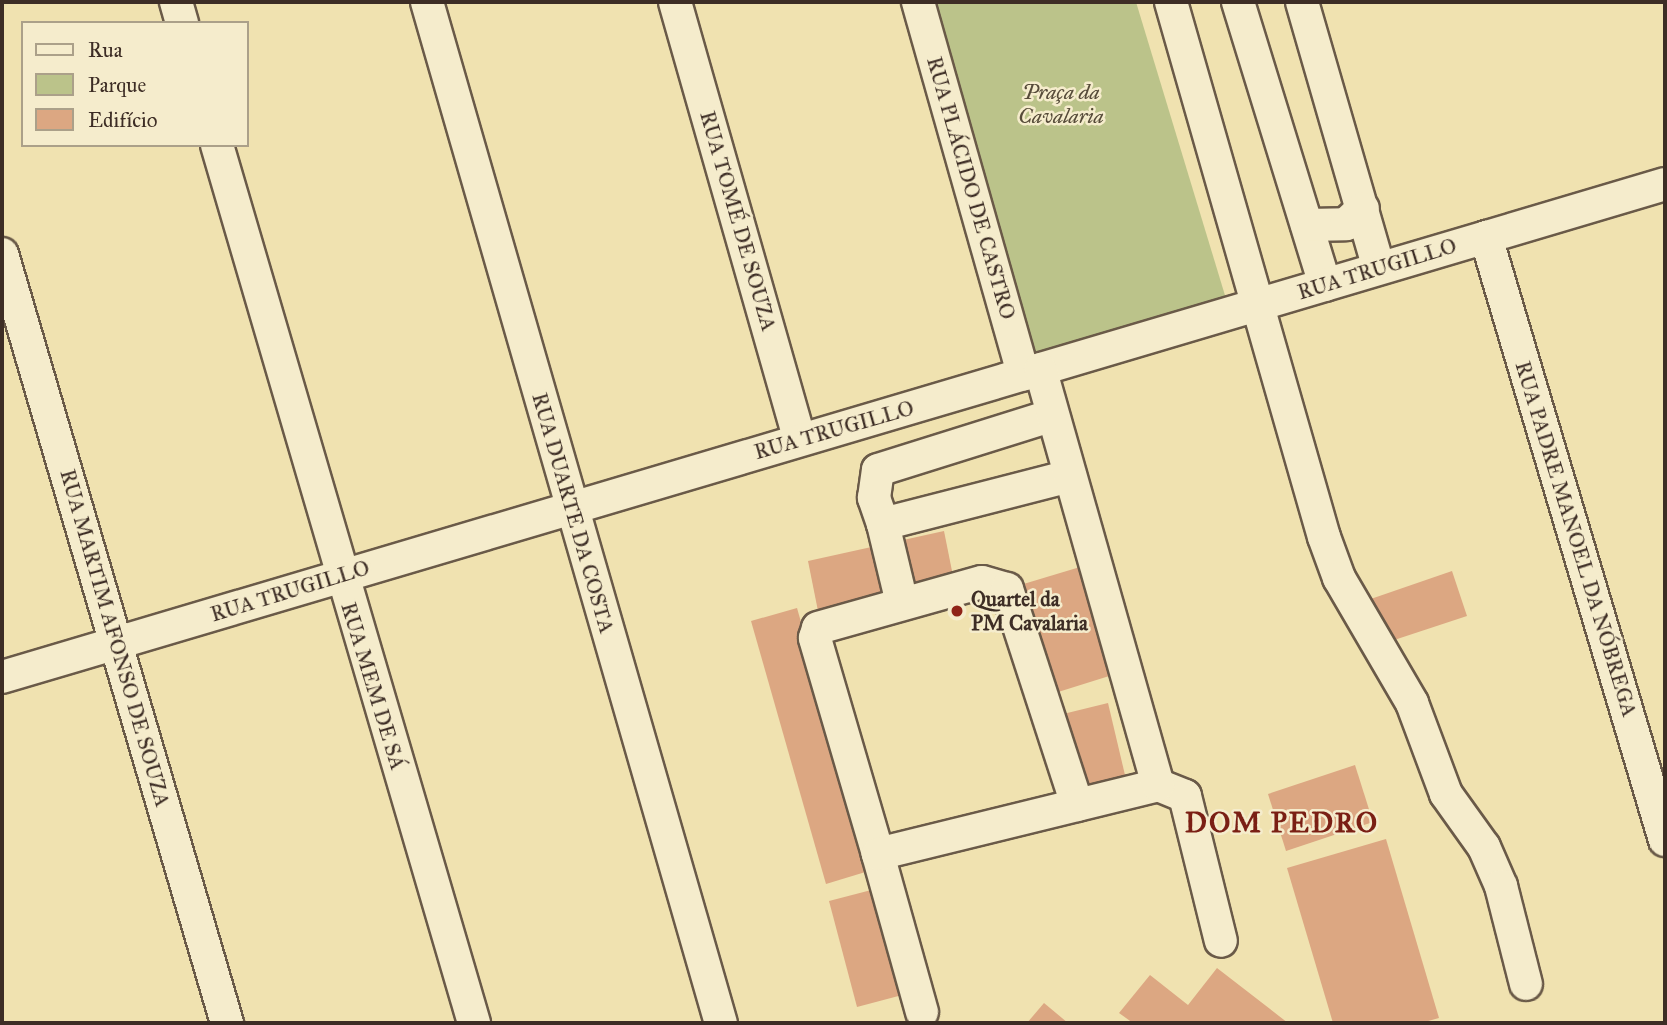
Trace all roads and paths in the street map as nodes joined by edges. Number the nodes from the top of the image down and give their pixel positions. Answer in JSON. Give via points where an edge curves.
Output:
{"nodes":[{"id":1,"x":176,"y":2,"type":"edge"},
{"id":2,"x":428,"y":2,"type":"edge"},
{"id":3,"x":675,"y":2,"type":"edge"},
{"id":4,"x":918,"y":2,"type":"edge"},
{"id":5,"x":1171,"y":2,"type":"edge"},
{"id":6,"x":1238,"y":2,"type":"edge"},
{"id":7,"x":1302,"y":2,"type":"edge"},
{"id":8,"x":181,"y":21,"type":"edge"},
{"id":9,"x":219,"y":147,"type":"edge"},
{"id":10,"x":1665,"y":184,"type":"edge"},
{"id":11,"x":1363,"y":208,"type":"junction"},
{"id":12,"x":1307,"y":225,"type":"junction"},
{"id":13,"x":1486,"y":237,"type":"junction"},
{"id":14,"x":2,"y":254,"type":"edge"},
{"id":15,"x":1379,"y":268,"type":"junction"},
{"id":16,"x":1325,"y":285,"type":"junction"},
{"id":17,"x":1259,"y":304,"type":"junction"},
{"id":18,"x":1032,"y":372,"type":"junction"},
{"id":19,"x":1053,"y":415,"type":"junction"},
{"id":20,"x":800,"y":440,"type":"junction"},
{"id":21,"x":1070,"y":476,"type":"junction"},
{"id":22,"x":571,"y":508,"type":"junction"},
{"id":23,"x":883,"y":524,"type":"junction"},
{"id":24,"x":341,"y":576,"type":"junction"},
{"id":25,"x":902,"y":603,"type":"junction"},
{"id":26,"x":116,"y":643,"type":"junction"},
{"id":27,"x":2,"y":677,"type":"edge"},
{"id":28,"x":1158,"y":785,"type":"junction"},
{"id":29,"x":1077,"y":805,"type":"junction"},
{"id":30,"x":1665,"y":840,"type":"edge"},
{"id":31,"x":878,"y":854,"type":"junction"},
{"id":32,"x":1221,"y":941,"type":"dead end"},
{"id":33,"x":1526,"y":984,"type":"dead end"},
{"id":34,"x":922,"y":1012,"type":"dead end"},
{"id":35,"x":227,"y":1023,"type":"edge"},
{"id":36,"x":474,"y":1023,"type":"edge"},
{"id":37,"x":721,"y":1023,"type":"edge"}],
"edges":[{"from":1,"to":8,"type":"street"},
{"from":2,"to":22,"type":"street","name":"RUA DUARTE DA COSTA"},
{"from":3,"to":20,"type":"street","name":"RUA TOMÉ DE SOUZA"},
{"from":4,"to":18,"type":"street","name":"RUA PLÁCIDO DE CASTRO"},
{"from":5,"to":17,"type":"street"},
{"from":6,"to":12,"type":"street"},
{"from":7,"to":11,"type":"street"},
{"from":9,"to":24,"type":"street","name":"RUA MEM DE SÁ"},
{"from":10,"to":13,"type":"street","name":"RUA TRUGILLO"},
{"from":11,"to":12,"type":"street","via":[[1346,224]]},
{"from":11,"to":15,"type":"street"},
{"from":12,"to":16,"type":"street"},
{"from":13,"to":15,"type":"street","name":"RUA TRUGILLO"},
{"from":13,"to":30,"type":"street","name":"RUA PADRE MANOEL DA NÓBREGA"},
{"from":14,"to":26,"type":"street","name":"RUA MARTIM AFONSO DE SOUZA"},
{"from":15,"to":16,"type":"street","name":"RUA TRUGILLO"},
{"from":16,"to":17,"type":"street","name":"RUA TRUGILLO"},
{"from":17,"to":18,"type":"street","name":"RUA TRUGILLO"},
{"from":17,"to":33,"type":"street","via":[[1339,578],[1412,703],[1446,794],[1484,847],[1501,886]]},
{"from":18,"to":19,"type":"street","name":"RUA PLÁCIDO DE CASTRO"},
{"from":18,"to":20,"type":"street","name":"RUA TRUGILLO"},
{"from":19,"to":21,"type":"street","name":"RUA PLÁCIDO DE CASTRO"},
{"from":19,"to":23,"type":"street","via":[[878,470],[873,482]]},
{"from":20,"to":22,"type":"street","name":"RUA TRUGILLO"},
{"from":21,"to":23,"type":"street"},
{"from":21,"to":28,"type":"street","name":"RUA PLÁCIDO DE CASTRO"},
{"from":22,"to":24,"type":"street","name":"RUA TRUGILLO"},
{"from":22,"to":37,"type":"street","name":"RUA DUARTE DA COSTA"},
{"from":23,"to":25,"type":"street"},
{"from":24,"to":26,"type":"street","name":"RUA TRUGILLO"},
{"from":24,"to":36,"type":"street","name":"RUA MEM DE SÁ"},
{"from":25,"to":29,"type":"street","via":[[982,582],[1007,589]]},
{"from":25,"to":31,"type":"street","via":[[825,623],[815,638]]},
{"from":26,"to":27,"type":"street","name":"RUA TRUGILLO"},
{"from":26,"to":35,"type":"street","name":"RUA MARTIM AFONSO DE SOUZA"},
{"from":28,"to":29,"type":"street"},
{"from":28,"to":32,"type":"street","via":[[1185,796]]},
{"from":29,"to":31,"type":"street"},
{"from":31,"to":34,"type":"street"}]}
